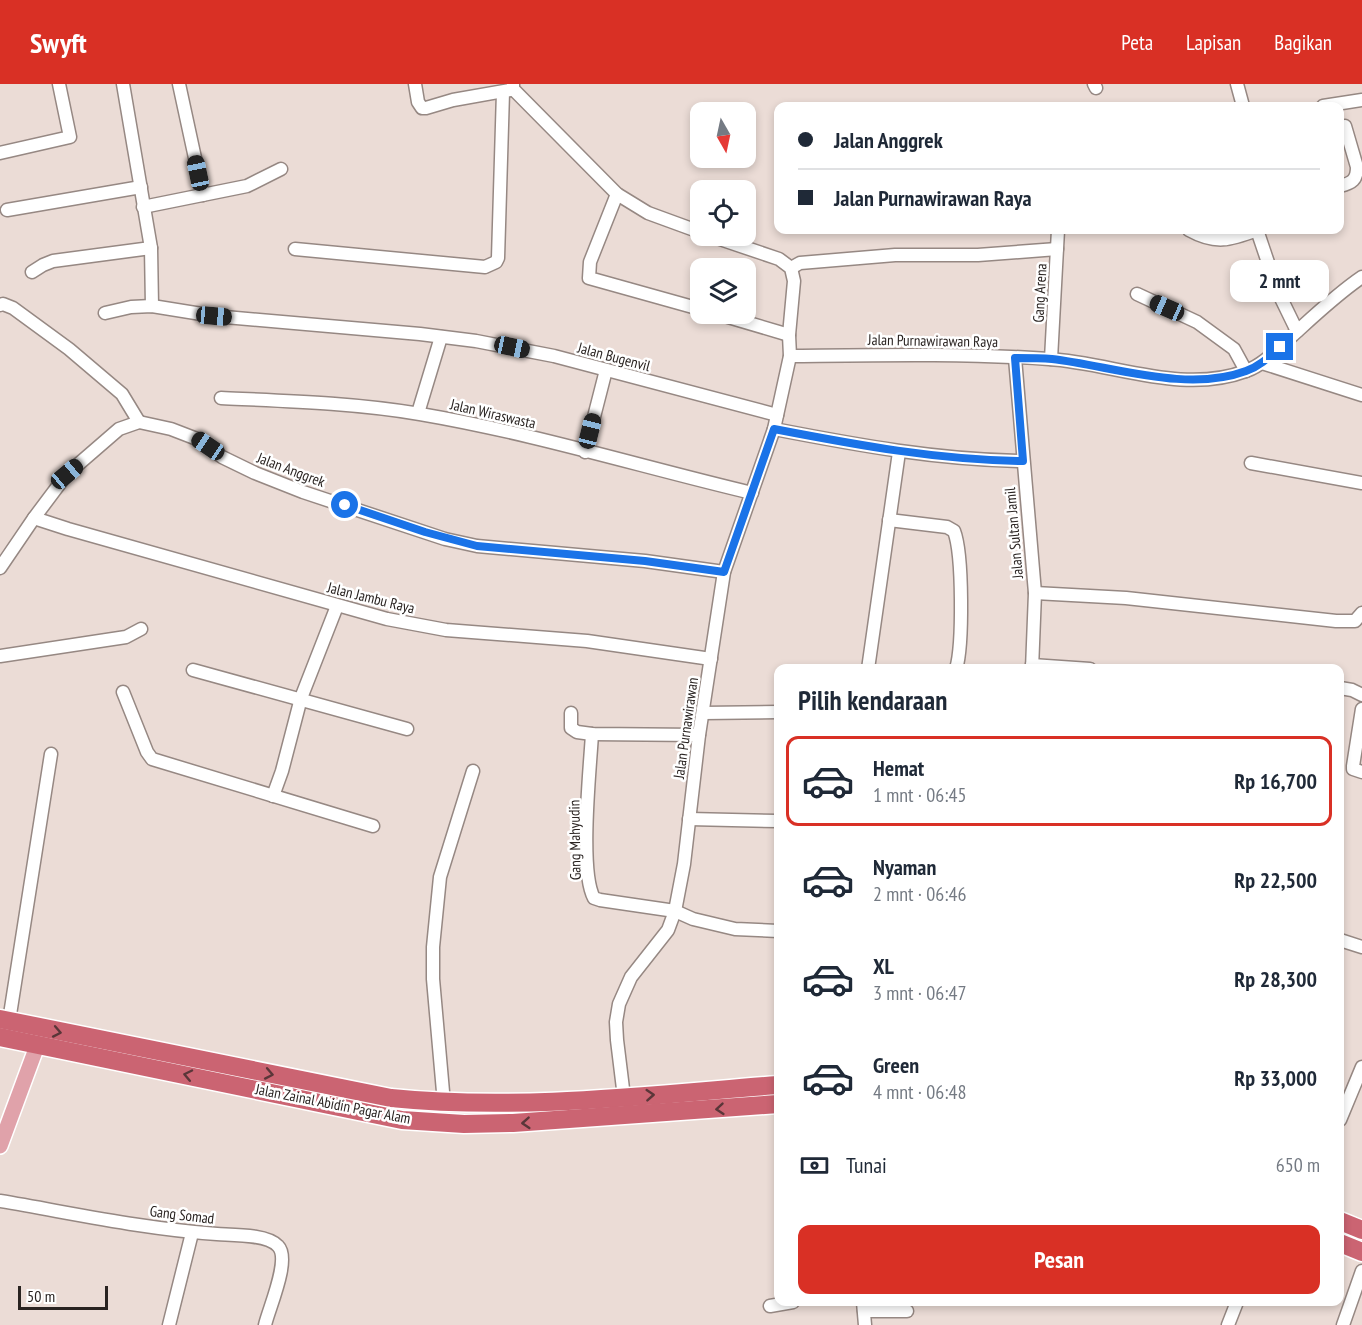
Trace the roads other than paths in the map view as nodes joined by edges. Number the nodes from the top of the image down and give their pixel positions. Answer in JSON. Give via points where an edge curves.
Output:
{"nodes":[{"id":1,"x":59,"y":84,"type":"edge"},
{"id":2,"x":123,"y":84,"type":"edge"},
{"id":3,"x":179,"y":84,"type":"edge"},
{"id":4,"x":415,"y":84,"type":"edge"},
{"id":5,"x":1237,"y":84,"type":"edge"},
{"id":6,"x":510,"y":88,"type":"edge"},
{"id":7,"x":1362,"y":100,"type":"edge"},
{"id":8,"x":1242,"y":102,"type":"edge"},
{"id":9,"x":1344,"y":103,"type":"edge"},
{"id":10,"x":1345,"y":126,"type":"dead end"},
{"id":11,"x":0,"y":153,"type":"edge"},
{"id":12,"x":281,"y":169,"type":"dead end"},
{"id":13,"x":1344,"y":185,"type":"edge"},
{"id":14,"x":141,"y":188,"type":"junction"},
{"id":15,"x":617,"y":194,"type":"junction"},
{"id":16,"x":203,"y":195,"type":"junction"},
{"id":17,"x":143,"y":207,"type":"junction"},
{"id":18,"x":7,"y":210,"type":"dead end"},
{"id":19,"x":690,"y":228,"type":"edge"},
{"id":20,"x":1058,"y":234,"type":"edge"},
{"id":21,"x":1197,"y":234,"type":"edge"},
{"id":22,"x":1245,"y":234,"type":"edge"},
{"id":23,"x":1258,"y":234,"type":"edge"},
{"id":24,"x":741,"y":246,"type":"edge"},
{"id":25,"x":151,"y":248,"type":"junction"},
{"id":26,"x":295,"y":249,"type":"dead end"},
{"id":27,"x":1057,"y":249,"type":"junction"},
{"id":28,"x":791,"y":268,"type":"junction"},
{"id":29,"x":32,"y":272,"type":"dead end"},
{"id":30,"x":1362,"y":277,"type":"edge"},
{"id":31,"x":1137,"y":294,"type":"dead end"},
{"id":32,"x":0,"y":305,"type":"edge"},
{"id":33,"x":152,"y":306,"type":"junction"},
{"id":34,"x":690,"y":306,"type":"edge"},
{"id":35,"x":105,"y":313,"type":"dead end"},
{"id":36,"x":752,"y":324,"type":"edge"},
{"id":37,"x":1297,"y":331,"type":"junction"},
{"id":38,"x":789,"y":335,"type":"junction"},
{"id":39,"x":441,"y":337,"type":"junction"},
{"id":40,"x":790,"y":356,"type":"junction"},
{"id":41,"x":1015,"y":358,"type":"junction"},
{"id":42,"x":1051,"y":359,"type":"junction"},
{"id":43,"x":1262,"y":363,"type":"junction"},
{"id":44,"x":606,"y":370,"type":"junction"},
{"id":45,"x":1246,"y":371,"type":"junction"},
{"id":46,"x":1362,"y":395,"type":"edge"},
{"id":47,"x":221,"y":398,"type":"dead end"},
{"id":48,"x":418,"y":413,"type":"junction"},
{"id":49,"x":777,"y":415,"type":"junction"},
{"id":50,"x":139,"y":422,"type":"junction"},
{"id":51,"x":774,"y":429,"type":"junction"},
{"id":52,"x":585,"y":452,"type":"junction"},
{"id":53,"x":899,"y":452,"type":"junction"},
{"id":54,"x":1023,"y":461,"type":"junction"},
{"id":55,"x":1251,"y":463,"type":"dead end"},
{"id":56,"x":1362,"y":483,"type":"edge"},
{"id":57,"x":752,"y":493,"type":"junction"},
{"id":58,"x":34,"y":518,"type":"junction"},
{"id":59,"x":889,"y":520,"type":"junction"},
{"id":60,"x":0,"y":568,"type":"edge"},
{"id":61,"x":724,"y":572,"type":"junction"},
{"id":62,"x":1035,"y":593,"type":"junction"},
{"id":63,"x":337,"y":606,"type":"junction"},
{"id":64,"x":1362,"y":613,"type":"edge"},
{"id":65,"x":141,"y":628,"type":"dead end"},
{"id":66,"x":0,"y":656,"type":"edge"},
{"id":67,"x":711,"y":659,"type":"junction"},
{"id":68,"x":869,"y":664,"type":"edge"},
{"id":69,"x":958,"y":664,"type":"edge"},
{"id":70,"x":1032,"y":664,"type":"edge"},
{"id":71,"x":193,"y":670,"type":"dead end"},
{"id":72,"x":1344,"y":689,"type":"edge"},
{"id":73,"x":123,"y":692,"type":"dead end"},
{"id":74,"x":1362,"y":694,"type":"edge"},
{"id":75,"x":301,"y":698,"type":"junction"},
{"id":76,"x":1362,"y":708,"type":"edge"},
{"id":77,"x":774,"y":712,"type":"edge"},
{"id":78,"x":703,"y":713,"type":"junction"},
{"id":79,"x":571,"y":714,"type":"dead end"},
{"id":80,"x":407,"y":729,"type":"dead end"},
{"id":81,"x":592,"y":734,"type":"junction"},
{"id":82,"x":699,"y":735,"type":"junction"},
{"id":83,"x":51,"y":754,"type":"dead end"},
{"id":84,"x":473,"y":771,"type":"dead end"},
{"id":85,"x":1362,"y":772,"type":"edge"},
{"id":86,"x":273,"y":796,"type":"junction"},
{"id":87,"x":689,"y":819,"type":"junction"},
{"id":88,"x":774,"y":821,"type":"edge"},
{"id":89,"x":373,"y":826,"type":"dead end"},
{"id":90,"x":675,"y":911,"type":"junction"},
{"id":91,"x":774,"y":931,"type":"edge"},
{"id":92,"x":1344,"y":941,"type":"edge"},
{"id":93,"x":1362,"y":947,"type":"edge"},
{"id":94,"x":4,"y":1020,"type":"edge"},
{"id":95,"x":0,"y":1037,"type":"edge"},
{"id":96,"x":37,"y":1046,"type":"junction"},
{"id":97,"x":120,"y":1053,"type":"junction"},
{"id":98,"x":1362,"y":1067,"type":"edge"},
{"id":99,"x":223,"y":1073,"type":"junction"},
{"id":100,"x":774,"y":1085,"type":"edge"},
{"id":101,"x":336,"y":1087,"type":"junction"},
{"id":102,"x":624,"y":1096,"type":"junction"},
{"id":103,"x":444,"y":1103,"type":"junction"},
{"id":104,"x":774,"y":1104,"type":"edge"},
{"id":105,"x":332,"y":1105,"type":"junction"},
{"id":106,"x":1344,"y":1110,"type":"edge"},
{"id":107,"x":0,"y":1146,"type":"edge"},
{"id":108,"x":0,"y":1201,"type":"edge"},
{"id":109,"x":1344,"y":1223,"type":"edge"},
{"id":110,"x":1362,"y":1230,"type":"edge"},
{"id":111,"x":192,"y":1233,"type":"junction"},
{"id":112,"x":1344,"y":1245,"type":"edge"},
{"id":113,"x":1362,"y":1252,"type":"edge"},
{"id":114,"x":1362,"y":1271,"type":"edge"},
{"id":115,"x":774,"y":1305,"type":"edge"},
{"id":116,"x":770,"y":1306,"type":"dead end"},
{"id":117,"x":863,"y":1306,"type":"edge"},
{"id":118,"x":1235,"y":1306,"type":"edge"},
{"id":119,"x":907,"y":1311,"type":"dead end"},
{"id":120,"x":169,"y":1325,"type":"edge"},
{"id":121,"x":265,"y":1325,"type":"edge"},
{"id":122,"x":865,"y":1325,"type":"edge"},
{"id":123,"x":1228,"y":1325,"type":"edge"},
{"id":124,"x":1343,"y":1325,"type":"edge"}],
"edges":[{"from":1,"to":11,"type":"street","via":[[70,137]]},
{"from":2,"to":14,"type":"street"},
{"from":3,"to":16,"type":"street"},
{"from":4,"to":6,"type":"street","via":[[422,108]]},
{"from":5,"to":8,"type":"street"},
{"from":6,"to":15,"type":"street"},
{"from":6,"to":26,"type":"street","via":[[496,262],[485,267]]},
{"from":7,"to":9,"type":"street"},
{"from":10,"to":13,"type":"street","via":[[1357,173]]},
{"from":12,"to":16,"type":"street","via":[[247,186]]},
{"from":14,"to":17,"type":"street"},
{"from":14,"to":18,"type":"street"},
{"from":15,"to":19,"type":"street","via":[[648,213]]},
{"from":15,"to":34,"type":"street","via":[[590,262],[589,278]]},
{"from":16,"to":17,"type":"street"},
{"from":17,"to":25,"type":"street"},
{"from":20,"to":27,"type":"street","name":"Gang Arena"},
{"from":21,"to":22,"type":"street","via":[[1219,240]]},
{"from":23,"to":37,"type":"street","via":[[1278,292]]},
{"from":24,"to":28,"type":"street","via":[[779,259]]},
{"from":25,"to":29,"type":"street","via":[[53,261]]},
{"from":25,"to":33,"type":"street"},
{"from":27,"to":28,"type":"street","via":[[978,255],[895,255],[800,263]]},
{"from":27,"to":42,"type":"street","name":"Gang Arena"},
{"from":28,"to":38,"type":"street","name":"Jalan Purnawirawan","via":[[794,281]]},
{"from":30,"to":37,"type":"street","name":"Jalan Purnawirawan Raya"},
{"from":31,"to":45,"type":"street","via":[[1197,322],[1234,349]]},
{"from":32,"to":50,"type":"street","via":[[13,308],[78,356],[122,394]]},
{"from":33,"to":35,"type":"street","name":"Jalan Bugenvil"},
{"from":33,"to":39,"type":"street","name":"Jalan Bugenvil","via":[[214,316]]},
{"from":36,"to":38,"type":"street"},
{"from":37,"to":43,"type":"street","name":"Jalan Purnawirawan Raya"},
{"from":38,"to":40,"type":"street","name":"Jalan Purnawirawan"},
{"from":39,"to":44,"type":"street","name":"Jalan Bugenvil","via":[[512,347]]},
{"from":39,"to":48,"type":"street"},
{"from":40,"to":41,"type":"street","name":"Jalan Purnawirawan Raya"},
{"from":40,"to":49,"type":"street","name":"Jalan Purnawirawan"},
{"from":41,"to":42,"type":"street","name":"Jalan Purnawirawan Raya"},
{"from":41,"to":54,"type":"street","name":"Jalan Sultan Jamil"},
{"from":42,"to":45,"type":"street","name":"Jalan Purnawirawan Raya","via":[[1164,377],[1204,379]]},
{"from":43,"to":45,"type":"street","name":"Jalan Purnawirawan Raya"},
{"from":43,"to":46,"type":"street"},
{"from":44,"to":49,"type":"street","name":"Jalan Bugenvil"},
{"from":44,"to":52,"type":"street"},
{"from":47,"to":48,"type":"street","name":"Jalan Wiraswasta"},
{"from":48,"to":52,"type":"street","name":"Jalan Wiraswasta"},
{"from":49,"to":51,"type":"street","name":"Jalan Purnawirawan"},
{"from":50,"to":58,"type":"street","via":[[119,429],[67,474]]},
{"from":50,"to":61,"type":"street","name":"Jalan Anggrek","via":[[197,439],[222,458],[303,492],[445,538],[477,546]]},
{"from":51,"to":53,"type":"street"},
{"from":51,"to":57,"type":"street","name":"Jalan Purnawirawan"},
{"from":52,"to":57,"type":"street","name":"Jalan Wiraswasta"},
{"from":53,"to":54,"type":"street"},
{"from":53,"to":59,"type":"street"},
{"from":54,"to":62,"type":"street","name":"Jalan Sultan Jamil"},
{"from":55,"to":56,"type":"street"},
{"from":57,"to":61,"type":"street","name":"Jalan Purnawirawan"},
{"from":58,"to":60,"type":"street"},
{"from":58,"to":63,"type":"street","name":"Jalan Jambu Raya"},
{"from":59,"to":68,"type":"street"},
{"from":59,"to":69,"type":"street","via":[[954,531],[959,553],[961,630]]},
{"from":61,"to":67,"type":"street","name":"Jalan Purnawirawan"},
{"from":62,"to":64,"type":"street","via":[[1136,599],[1350,622]]},
{"from":62,"to":70,"type":"street","name":"Jalan Sultan Jamil"},
{"from":63,"to":67,"type":"street","name":"Jalan Jambu Raya","via":[[446,630],[587,641]]},
{"from":63,"to":75,"type":"street"},
{"from":65,"to":66,"type":"street","via":[[126,636]]},
{"from":67,"to":78,"type":"street","name":"Jalan Purnawirawan"},
{"from":71,"to":75,"type":"street"},
{"from":72,"to":74,"type":"street"},
{"from":73,"to":86,"type":"street","via":[[152,759]]},
{"from":75,"to":80,"type":"street"},
{"from":75,"to":86,"type":"street"},
{"from":76,"to":85,"type":"street","via":[[1353,766]]},
{"from":77,"to":78,"type":"street"},
{"from":78,"to":82,"type":"street","name":"Jalan Purnawirawan"},
{"from":79,"to":81,"type":"street","via":[[571,729]]},
{"from":81,"to":82,"type":"street"},
{"from":81,"to":90,"type":"street","name":"Gang Mahyudin","via":[[587,843],[593,895],[600,900]]},
{"from":82,"to":87,"type":"street","name":"Jalan Purnawirawan"},
{"from":83,"to":94,"type":"street"},
{"from":84,"to":103,"type":"street","via":[[440,877],[433,947]]},
{"from":86,"to":89,"type":"street"},
{"from":87,"to":88,"type":"street"},
{"from":87,"to":90,"type":"street","name":"Jalan Purnawirawan"},
{"from":90,"to":91,"type":"street","via":[[735,929]]},
{"from":90,"to":102,"type":"street","name":"Jalan Purnawirawan","via":[[668,930],[632,977],[619,1004],[616,1022]]},
{"from":92,"to":93,"type":"street"},
{"from":94,"to":97,"type":"highway","name":"Jalan Zainal Abidin Pagar Alam","one_way":true},
{"from":95,"to":96,"type":"highway","name":"Jalan Zainal Abidin Pagar Alam"},
{"from":96,"to":97,"type":"highway","name":"Jalan Zainal Abidin Pagar Alam"},
{"from":96,"to":107,"type":"main road"},
{"from":97,"to":99,"type":"highway","name":"Jalan Zainal Abidin Pagar Alam"},
{"from":98,"to":106,"type":"street"},
{"from":99,"to":101,"type":"highway","name":"Jalan Zainal Abidin Pagar Alam","one_way":true},
{"from":99,"to":105,"type":"highway","name":"Jalan Zainal Abidin Pagar Alam"},
{"from":102,"to":100,"type":"highway","name":"Jalan Zainal Abidin Pagar Alam","one_way":true},
{"from":101,"to":103,"type":"highway","name":"Jalan Zainal Abidin Pagar Alam"},
{"from":101,"to":105,"type":"highway","via":[[326,1093]]},
{"from":102,"to":103,"type":"highway","name":"Jalan Zainal Abidin Pagar Alam"},
{"from":104,"to":105,"type":"highway","name":"Jalan Zainal Abidin Pagar Alam","one_way":true,"via":[[464,1124],[402,1120]]},
{"from":108,"to":111,"type":"street","name":"Gang Somad"},
{"from":109,"to":110,"type":"highway"},
{"from":111,"to":120,"type":"street"},
{"from":111,"to":121,"type":"street","name":"Gang Somad","via":[[254,1237],[279,1246],[283,1255],[281,1271]]},
{"from":112,"to":113,"type":"highway"},
{"from":114,"to":124,"type":"street"},
{"from":115,"to":116,"type":"street"},
{"from":117,"to":119,"type":"street"},
{"from":117,"to":122,"type":"street"},
{"from":118,"to":123,"type":"street"}]}
